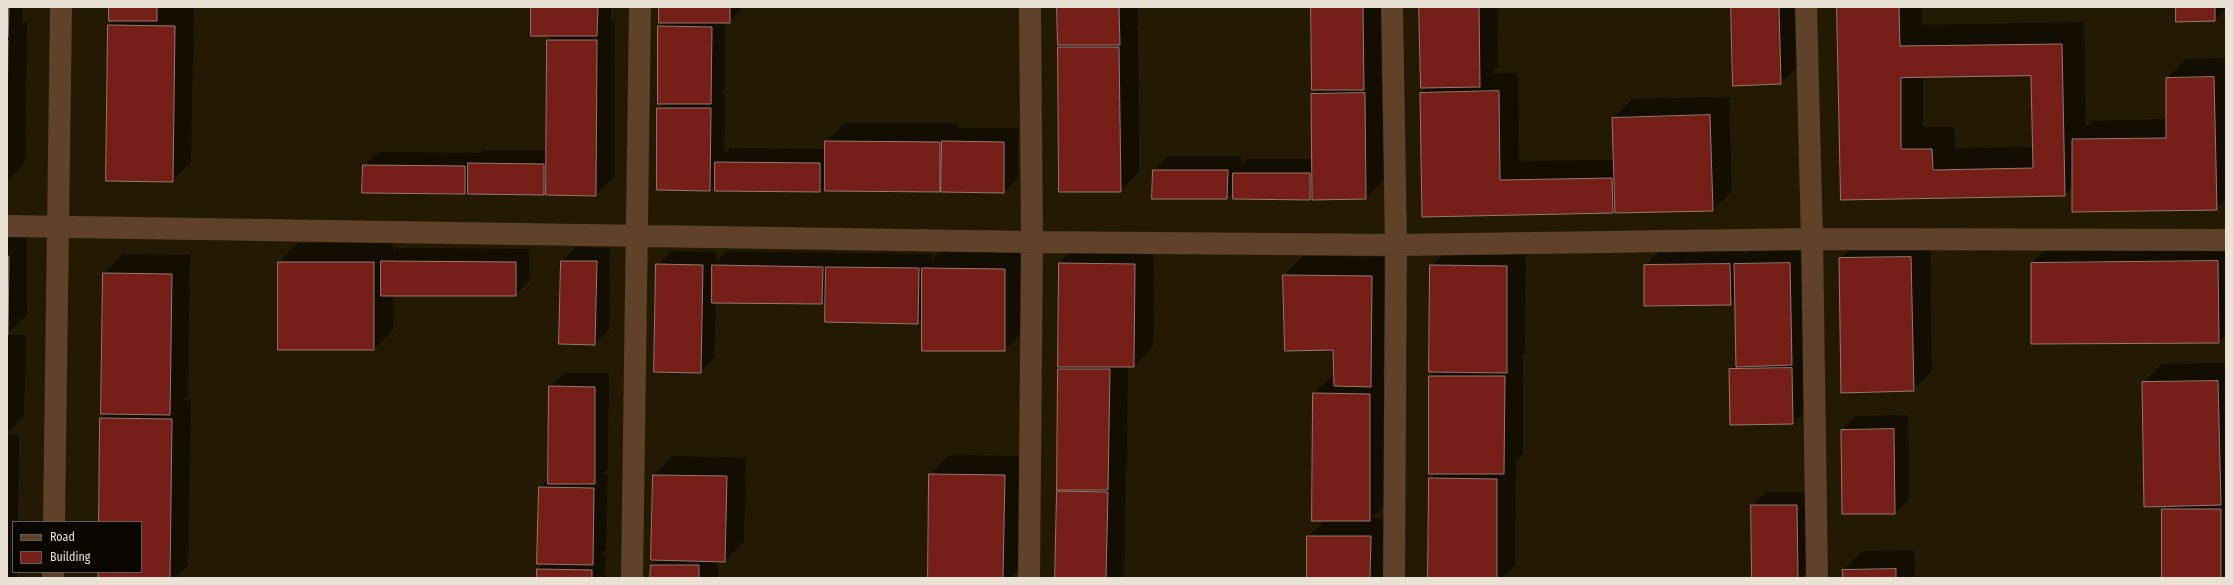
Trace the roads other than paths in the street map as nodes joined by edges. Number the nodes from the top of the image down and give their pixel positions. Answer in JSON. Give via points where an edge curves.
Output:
{"nodes":[{"id":1,"x":62,"y":7,"type":"edge"},
{"id":2,"x":640,"y":7,"type":"edge"},
{"id":3,"x":1030,"y":7,"type":"edge"},
{"id":4,"x":1392,"y":7,"type":"edge"},
{"id":5,"x":1806,"y":7,"type":"edge"},
{"id":6,"x":7,"y":226,"type":"edge"},
{"id":7,"x":58,"y":228,"type":"junction"},
{"id":8,"x":638,"y":236,"type":"junction"},
{"id":9,"x":1812,"y":239,"type":"junction"},
{"id":10,"x":2226,"y":240,"type":"edge"},
{"id":11,"x":1032,"y":242,"type":"junction"},
{"id":12,"x":1396,"y":245,"type":"junction"},
{"id":13,"x":54,"y":521,"type":"edge"},
{"id":14,"x":632,"y":578,"type":"edge"},
{"id":15,"x":1030,"y":578,"type":"edge"},
{"id":16,"x":1394,"y":578,"type":"edge"},
{"id":17,"x":1817,"y":578,"type":"edge"}],
"edges":[{"from":1,"to":7,"type":"street"},
{"from":2,"to":8,"type":"street"},
{"from":3,"to":11,"type":"street"},
{"from":4,"to":12,"type":"street"},
{"from":5,"to":9,"type":"street"},
{"from":6,"to":7,"type":"street"},
{"from":7,"to":8,"type":"street"},
{"from":7,"to":13,"type":"street"},
{"from":8,"to":11,"type":"street"},
{"from":8,"to":14,"type":"street"},
{"from":9,"to":10,"type":"street"},
{"from":9,"to":12,"type":"street"},
{"from":9,"to":17,"type":"street"},
{"from":11,"to":12,"type":"street"},
{"from":11,"to":15,"type":"street"},
{"from":12,"to":16,"type":"street"}]}
